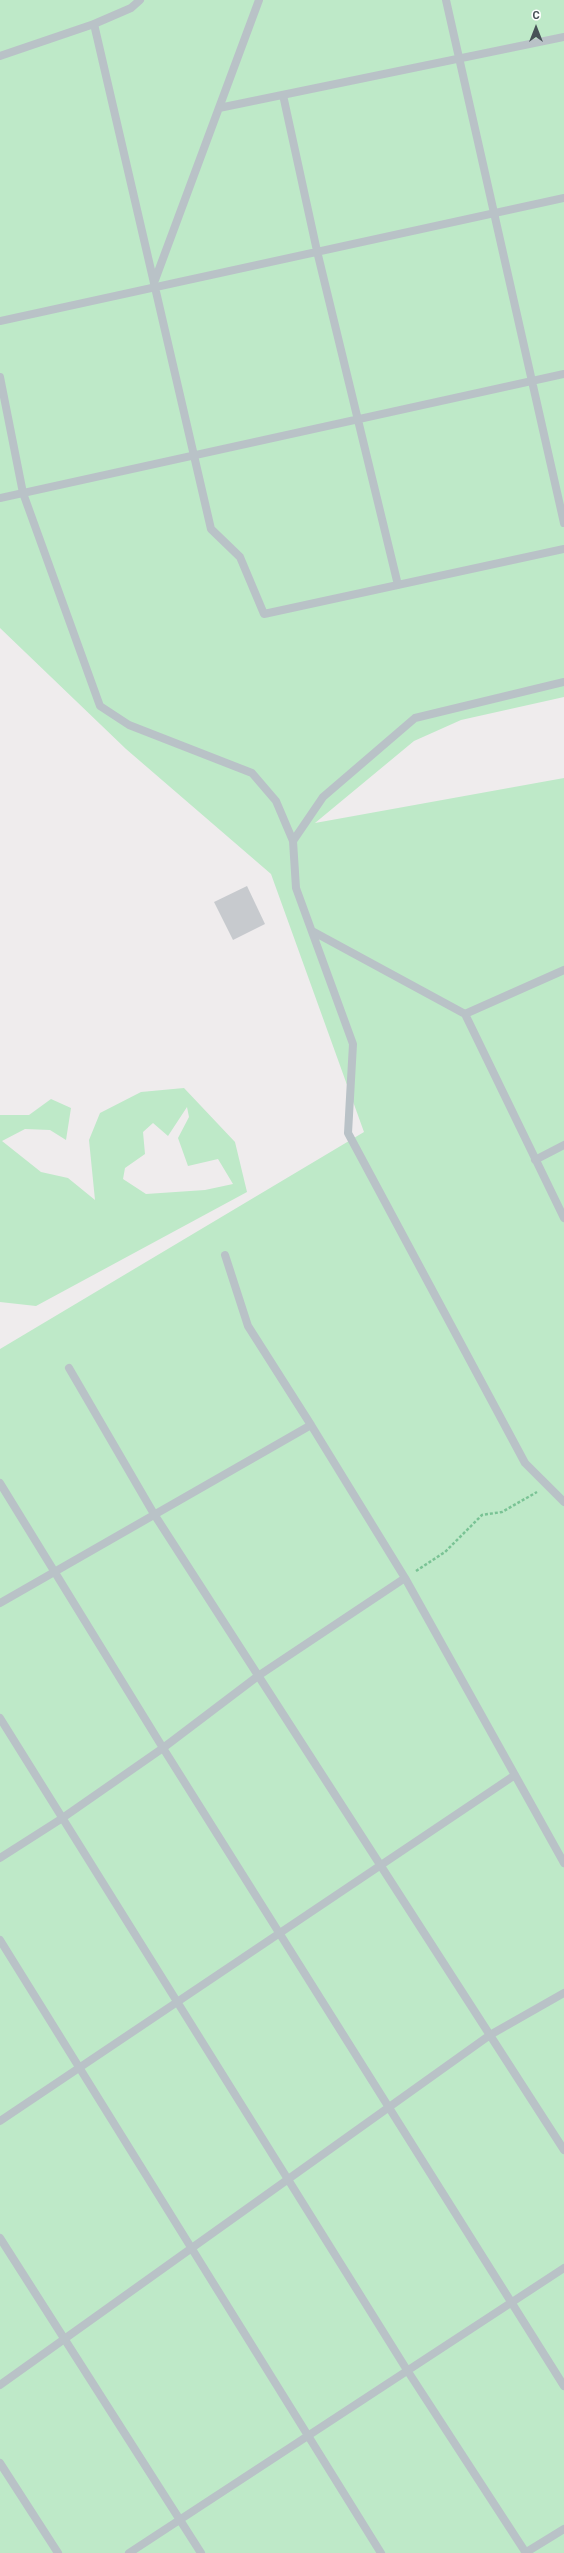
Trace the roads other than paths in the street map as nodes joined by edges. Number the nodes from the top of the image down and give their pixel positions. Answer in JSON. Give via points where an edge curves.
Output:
{"nodes":[{"id":1,"x":140,"y":0,"type":"edge"},
{"id":2,"x":259,"y":0,"type":"edge"},
{"id":3,"x":446,"y":0,"type":"edge"},
{"id":4,"x":94,"y":24,"type":"junction"},
{"id":5,"x":564,"y":37,"type":"edge"},
{"id":6,"x":0,"y":56,"type":"edge"},
{"id":7,"x":460,"y":58,"type":"junction"},
{"id":8,"x":283,"y":95,"type":"junction"},
{"id":9,"x":219,"y":108,"type":"junction"},
{"id":10,"x":564,"y":198,"type":"edge"},
{"id":11,"x":317,"y":251,"type":"junction"},
{"id":12,"x":156,"y":284,"type":"junction"},
{"id":13,"x":0,"y":321,"type":"edge"},
{"id":14,"x":564,"y":374,"type":"edge"},
{"id":15,"x":0,"y":377,"type":"edge"},
{"id":16,"x":533,"y":381,"type":"junction"},
{"id":17,"x":357,"y":418,"type":"junction"},
{"id":18,"x":194,"y":456,"type":"junction"},
{"id":19,"x":23,"y":493,"type":"junction"},
{"id":20,"x":0,"y":498,"type":"edge"},
{"id":21,"x":564,"y":523,"type":"edge"},
{"id":22,"x":564,"y":549,"type":"edge"},
{"id":23,"x":398,"y":585,"type":"junction"},
{"id":24,"x":564,"y":682,"type":"edge"},
{"id":25,"x":293,"y":841,"type":"junction"},
{"id":26,"x":312,"y":931,"type":"junction"},
{"id":27,"x":564,"y":970,"type":"edge"},
{"id":28,"x":465,"y":1014,"type":"junction"},
{"id":29,"x":564,"y":1145,"type":"edge"},
{"id":30,"x":535,"y":1160,"type":"junction"},
{"id":31,"x":564,"y":1218,"type":"edge"},
{"id":32,"x":226,"y":1255,"type":"dead end"},
{"id":33,"x":69,"y":1368,"type":"dead end"},
{"id":34,"x":311,"y":1425,"type":"junction"},
{"id":35,"x":0,"y":1483,"type":"edge"},
{"id":36,"x":564,"y":1502,"type":"edge"},
{"id":37,"x":154,"y":1514,"type":"junction"},
{"id":38,"x":55,"y":1570,"type":"junction"},
{"id":39,"x":404,"y":1578,"type":"junction"},
{"id":40,"x":0,"y":1603,"type":"edge"},
{"id":41,"x":258,"y":1676,"type":"junction"},
{"id":42,"x":0,"y":1718,"type":"edge"},
{"id":43,"x":163,"y":1748,"type":"junction"},
{"id":44,"x":515,"y":1775,"type":"junction"},
{"id":45,"x":61,"y":1819,"type":"junction"},
{"id":46,"x":0,"y":1858,"type":"edge"},
{"id":47,"x":564,"y":1863,"type":"edge"},
{"id":48,"x":380,"y":1866,"type":"junction"},
{"id":49,"x":280,"y":1933,"type":"junction"},
{"id":50,"x":0,"y":1940,"type":"edge"},
{"id":51,"x":564,"y":1993,"type":"edge"},
{"id":52,"x":177,"y":2002,"type":"junction"},
{"id":53,"x":490,"y":2035,"type":"junction"},
{"id":54,"x":79,"y":2068,"type":"junction"},
{"id":55,"x":389,"y":2106,"type":"junction"},
{"id":56,"x":0,"y":2121,"type":"edge"},
{"id":57,"x":564,"y":2150,"type":"edge"},
{"id":58,"x":288,"y":2179,"type":"junction"},
{"id":59,"x":0,"y":2238,"type":"edge"},
{"id":60,"x":191,"y":2249,"type":"junction"},
{"id":61,"x":564,"y":2268,"type":"edge"},
{"id":62,"x":513,"y":2302,"type":"junction"},
{"id":63,"x":65,"y":2339,"type":"junction"},
{"id":64,"x":408,"y":2370,"type":"junction"},
{"id":65,"x":0,"y":2386,"type":"edge"},
{"id":66,"x":564,"y":2386,"type":"edge"},
{"id":67,"x":307,"y":2436,"type":"junction"},
{"id":68,"x":0,"y":2463,"type":"edge"},
{"id":69,"x":180,"y":2519,"type":"junction"},
{"id":70,"x":564,"y":2529,"type":"edge"},
{"id":71,"x":58,"y":2553,"type":"edge"},
{"id":72,"x":129,"y":2553,"type":"edge"},
{"id":73,"x":201,"y":2553,"type":"edge"},
{"id":74,"x":381,"y":2553,"type":"edge"},
{"id":75,"x":526,"y":2553,"type":"edge"}],
"edges":[{"from":1,"to":4,"type":"lane","via":[[131,8]]},
{"from":2,"to":9,"type":"lane"},
{"from":3,"to":7,"type":"lane"},
{"from":4,"to":6,"type":"lane"},
{"from":4,"to":12,"type":"lane"},
{"from":5,"to":7,"type":"lane"},
{"from":7,"to":8,"type":"lane"},
{"from":7,"to":16,"type":"lane"},
{"from":8,"to":9,"type":"lane"},
{"from":8,"to":11,"type":"lane"},
{"from":9,"to":12,"type":"lane"},
{"from":10,"to":11,"type":"lane"},
{"from":11,"to":12,"type":"lane"},
{"from":11,"to":17,"type":"lane"},
{"from":12,"to":13,"type":"lane"},
{"from":12,"to":18,"type":"lane"},
{"from":14,"to":16,"type":"lane"},
{"from":15,"to":19,"type":"lane"},
{"from":16,"to":17,"type":"lane"},
{"from":16,"to":21,"type":"lane"},
{"from":17,"to":18,"type":"lane"},
{"from":17,"to":23,"type":"lane"},
{"from":18,"to":19,"type":"lane"},
{"from":18,"to":23,"type":"lane","via":[[211,529],[240,557],[264,614]]},
{"from":19,"to":20,"type":"lane"},
{"from":19,"to":25,"type":"lane","via":[[100,706],[129,725],[252,773],[276,801]]},
{"from":22,"to":23,"type":"lane"},
{"from":24,"to":25,"type":"lane","via":[[415,718],[323,797]]},
{"from":25,"to":26,"type":"lane","via":[[296,888]]},
{"from":26,"to":28,"type":"lane"},
{"from":26,"to":36,"type":"lane","via":[[353,1044],[348,1133],[525,1463]]},
{"from":27,"to":28,"type":"lane"},
{"from":28,"to":30,"type":"lane"},
{"from":29,"to":30,"type":"lane"},
{"from":30,"to":31,"type":"lane"},
{"from":32,"to":34,"type":"lane","via":[[248,1326]]},
{"from":33,"to":37,"type":"lane"},
{"from":34,"to":37,"type":"lane"},
{"from":34,"to":39,"type":"lane"},
{"from":35,"to":38,"type":"lane"},
{"from":37,"to":38,"type":"lane"},
{"from":37,"to":41,"type":"lane"},
{"from":38,"to":40,"type":"lane"},
{"from":38,"to":43,"type":"lane"},
{"from":39,"to":41,"type":"lane"},
{"from":39,"to":44,"type":"lane"},
{"from":41,"to":43,"type":"lane"},
{"from":41,"to":48,"type":"lane"},
{"from":42,"to":45,"type":"lane"},
{"from":43,"to":45,"type":"lane"},
{"from":43,"to":49,"type":"lane"},
{"from":44,"to":47,"type":"lane"},
{"from":44,"to":48,"type":"lane"},
{"from":45,"to":46,"type":"lane"},
{"from":45,"to":52,"type":"lane"},
{"from":48,"to":49,"type":"lane"},
{"from":48,"to":53,"type":"lane"},
{"from":49,"to":52,"type":"lane"},
{"from":49,"to":55,"type":"lane"},
{"from":50,"to":54,"type":"lane"},
{"from":51,"to":53,"type":"lane"},
{"from":52,"to":54,"type":"lane"},
{"from":52,"to":58,"type":"lane"},
{"from":53,"to":55,"type":"lane"},
{"from":53,"to":57,"type":"lane"},
{"from":54,"to":56,"type":"lane"},
{"from":54,"to":60,"type":"lane"},
{"from":55,"to":58,"type":"lane"},
{"from":55,"to":62,"type":"lane"},
{"from":58,"to":60,"type":"lane"},
{"from":58,"to":64,"type":"lane"},
{"from":59,"to":63,"type":"lane"},
{"from":60,"to":63,"type":"lane"},
{"from":60,"to":67,"type":"lane"},
{"from":61,"to":62,"type":"lane"},
{"from":62,"to":64,"type":"lane"},
{"from":62,"to":66,"type":"lane"},
{"from":63,"to":65,"type":"lane"},
{"from":63,"to":69,"type":"lane"},
{"from":64,"to":67,"type":"lane"},
{"from":64,"to":75,"type":"lane"},
{"from":67,"to":69,"type":"lane"},
{"from":67,"to":74,"type":"lane"},
{"from":68,"to":71,"type":"lane"},
{"from":69,"to":72,"type":"lane"},
{"from":69,"to":73,"type":"lane"},
{"from":70,"to":75,"type":"lane"}]}
